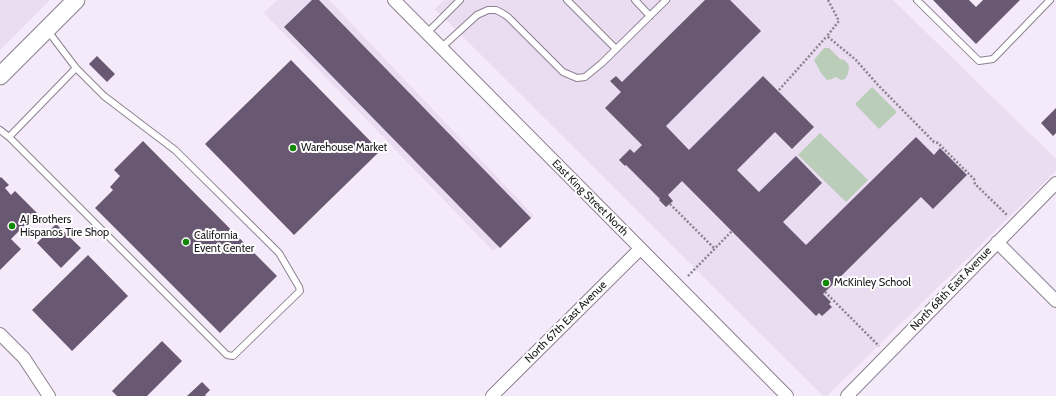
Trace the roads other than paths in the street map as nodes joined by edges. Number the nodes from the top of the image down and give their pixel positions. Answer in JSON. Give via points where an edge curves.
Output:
{"nodes":[{"id":1,"x":76,"y":0,"type":"edge"},
{"id":2,"x":394,"y":0,"type":"edge"},
{"id":3,"x":460,"y":0,"type":"edge"},
{"id":4,"x":567,"y":0,"type":"edge"},
{"id":5,"x":635,"y":0,"type":"edge"},
{"id":6,"x":666,"y":0,"type":"edge"},
{"id":7,"x":917,"y":0,"type":"edge"},
{"id":8,"x":1050,"y":0,"type":"edge"},
{"id":9,"x":650,"y":16,"type":"junction"},
{"id":10,"x":47,"y":29,"type":"junction"},
{"id":11,"x":427,"y":32,"type":"junction"},
{"id":12,"x":442,"y":47,"type":"junction"},
{"id":13,"x":616,"y":49,"type":"junction"},
{"id":14,"x":76,"y":68,"type":"junction"},
{"id":15,"x":0,"y":76,"type":"edge"},
{"id":16,"x":0,"y":130,"type":"edge"},
{"id":17,"x":8,"y":137,"type":"junction"},
{"id":18,"x":1056,"y":183,"type":"edge"},
{"id":19,"x":997,"y":242,"type":"junction"},
{"id":20,"x":640,"y":248,"type":"junction"},
{"id":21,"x":1056,"y":301,"type":"edge"},
{"id":22,"x":0,"y":334,"type":"edge"},
{"id":23,"x":499,"y":394,"type":"edge"},
{"id":24,"x":49,"y":396,"type":"edge"},
{"id":25,"x":787,"y":396,"type":"edge"},
{"id":26,"x":847,"y":396,"type":"edge"}],
"edges":[{"from":1,"to":10,"type":"main road"},
{"from":2,"to":11,"type":"street","name":"East King Street North"},
{"from":3,"to":11,"type":"lane"},
{"from":4,"to":13,"type":"lane"},
{"from":5,"to":9,"type":"lane"},
{"from":6,"to":9,"type":"lane"},
{"from":7,"to":8,"type":"lane","via":[[979,61],[993,60]]},
{"from":9,"to":13,"type":"lane"},
{"from":10,"to":14,"type":"lane"},
{"from":10,"to":15,"type":"main road"},
{"from":11,"to":12,"type":"street","name":"East King Street North"},
{"from":12,"to":13,"type":"lane","via":[[477,14],[496,10],[508,17],[563,72],[577,78],[591,73]]},
{"from":12,"to":20,"type":"street","name":"East King Street North"},
{"from":14,"to":17,"type":"lane"},
{"from":14,"to":17,"type":"lane","via":[[104,96],[176,150],[279,253],[300,291],[233,356],[228,355]]},
{"from":16,"to":17,"type":"lane"},
{"from":18,"to":19,"type":"street","name":"North 68th East Avenue"},
{"from":19,"to":21,"type":"street"},
{"from":19,"to":26,"type":"street","name":"North 68th East Avenue"},
{"from":20,"to":23,"type":"street","name":"North 67th East Avenue"},
{"from":20,"to":25,"type":"street","name":"East King Street North"},
{"from":22,"to":24,"type":"street","via":[[24,358]]}]}
